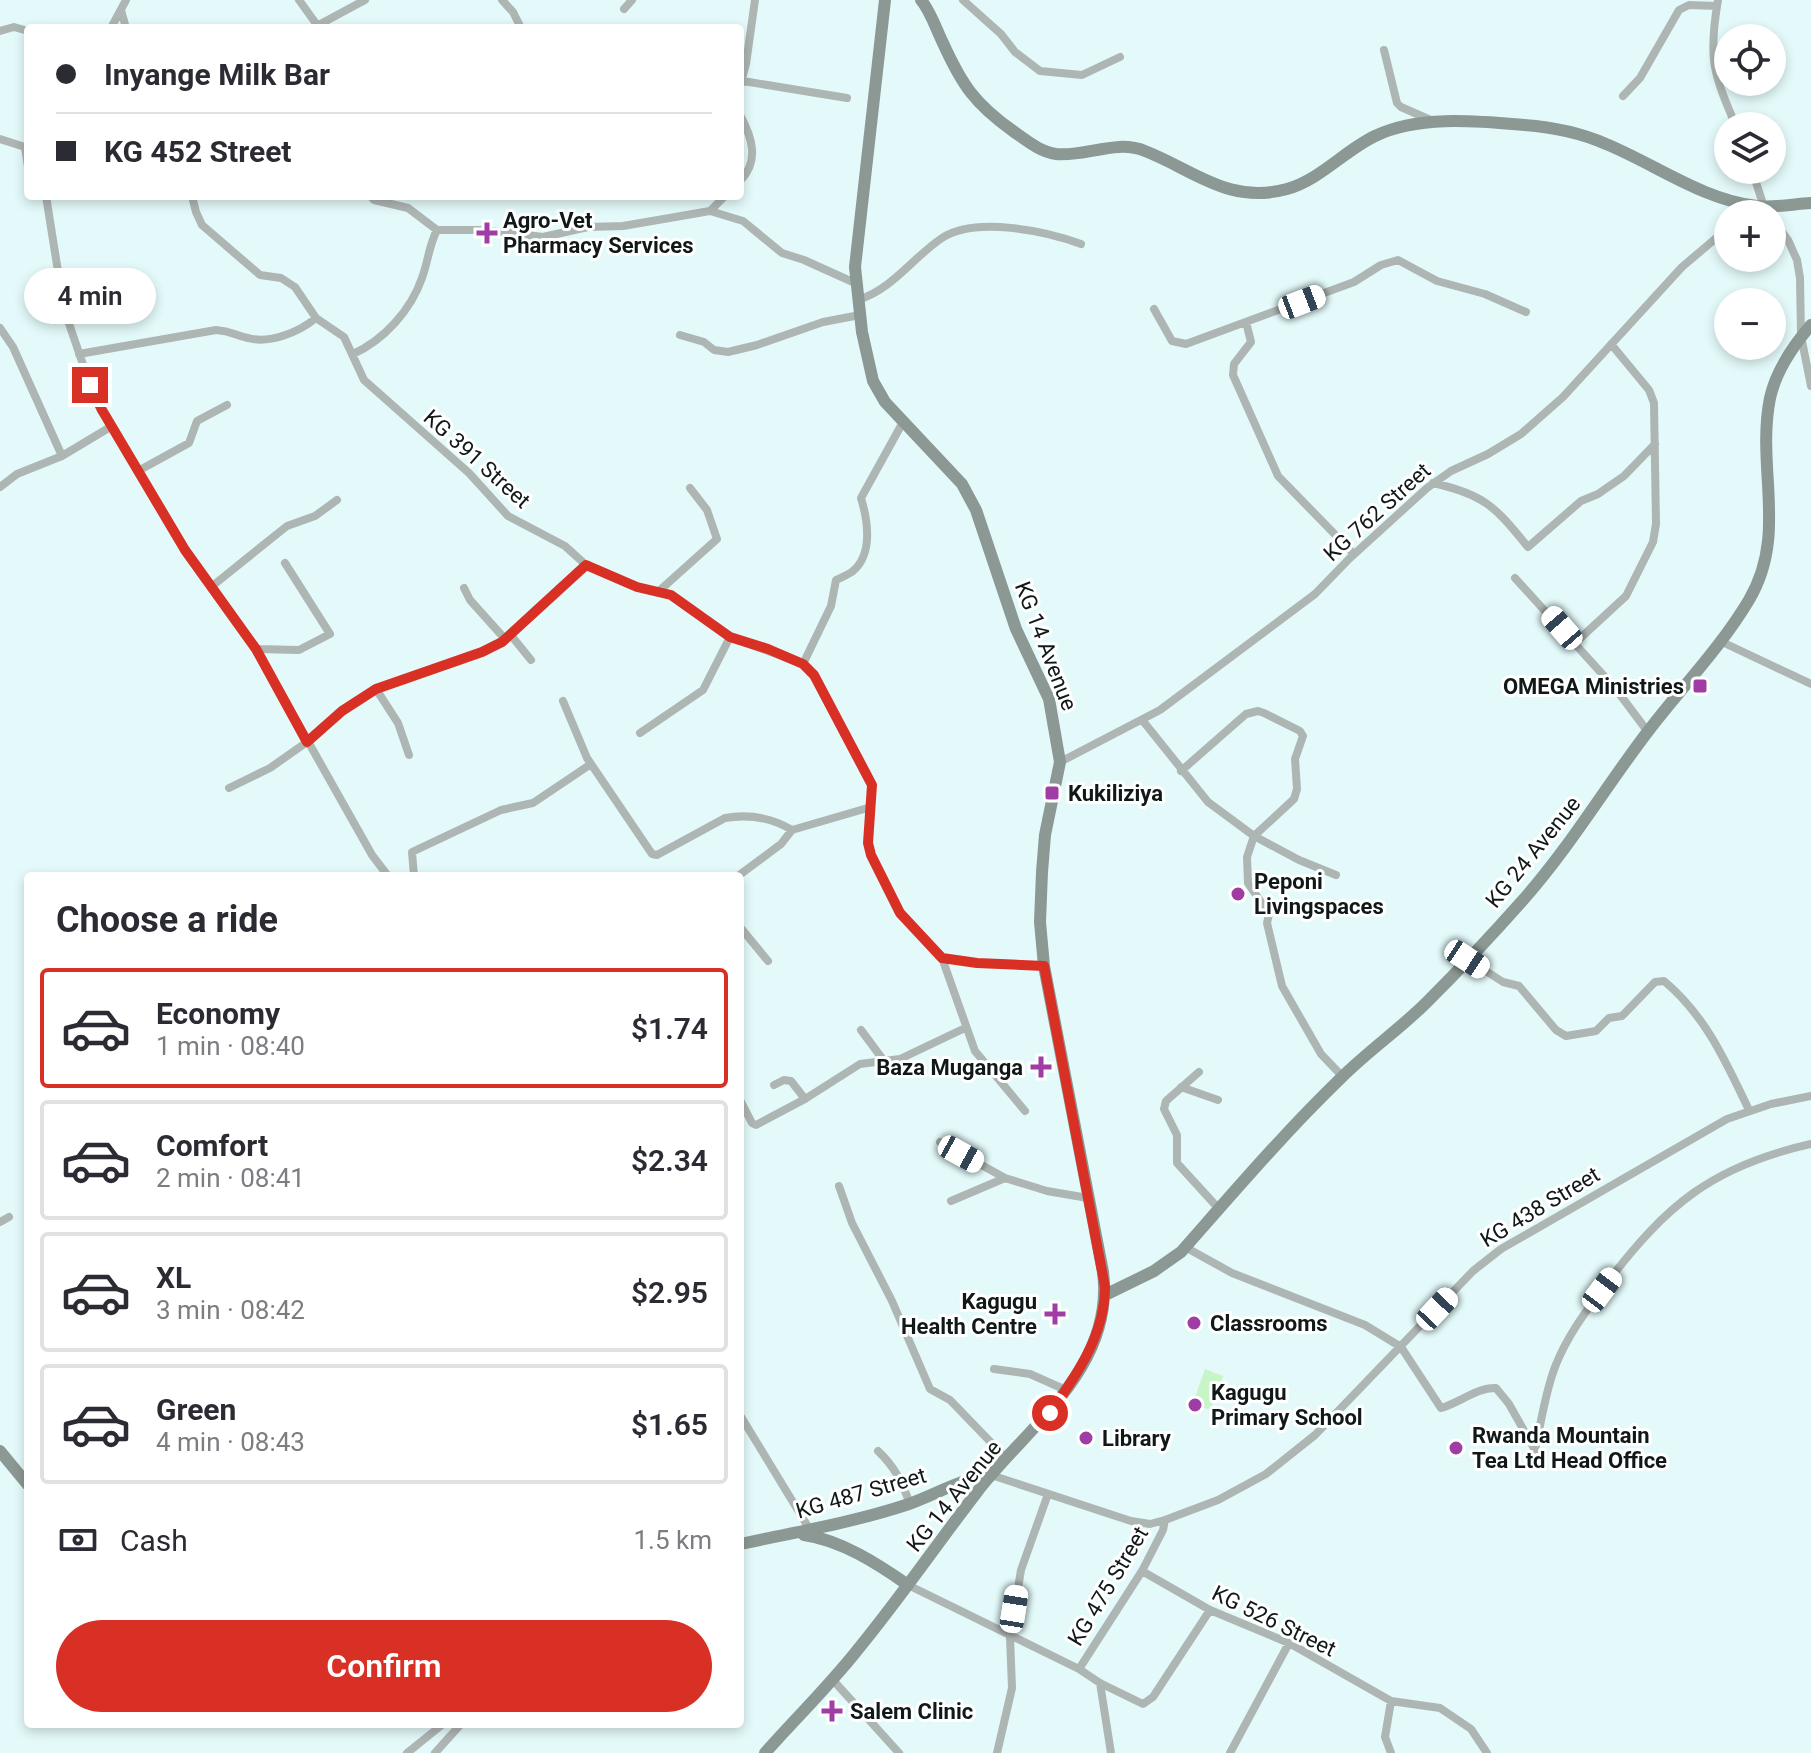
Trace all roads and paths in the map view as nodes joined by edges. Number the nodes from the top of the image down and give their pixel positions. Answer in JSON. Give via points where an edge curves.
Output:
{"nodes":[{"id":1,"x":126,"y":0,"type":"edge"},
{"id":2,"x":299,"y":0,"type":"edge"},
{"id":3,"x":365,"y":0,"type":"edge"},
{"id":4,"x":502,"y":0,"type":"edge"},
{"id":5,"x":632,"y":0,"type":"edge"},
{"id":6,"x":755,"y":0,"type":"edge"},
{"id":7,"x":885,"y":0,"type":"edge"},
{"id":8,"x":963,"y":0,"type":"edge"},
{"id":9,"x":925,"y":2,"type":"edge"},
{"id":10,"x":1718,"y":3,"type":"edge"},
{"id":11,"x":121,"y":9,"type":"junction"},
{"id":12,"x":624,"y":9,"type":"dead end"},
{"id":13,"x":113,"y":24,"type":"edge"},
{"id":14,"x":125,"y":24,"type":"edge"},
{"id":15,"x":313,"y":24,"type":"edge"},
{"id":16,"x":321,"y":24,"type":"edge"},
{"id":17,"x":519,"y":24,"type":"edge"},
{"id":18,"x":24,"y":30,"type":"edge"},
{"id":19,"x":0,"y":31,"type":"edge"},
{"id":20,"x":1384,"y":50,"type":"dead end"},
{"id":21,"x":1120,"y":57,"type":"dead end"},
{"id":22,"x":744,"y":66,"type":"edge"},
{"id":23,"x":744,"y":84,"type":"edge"},
{"id":24,"x":1623,"y":96,"type":"dead end"},
{"id":25,"x":847,"y":98,"type":"dead end"},
{"id":26,"x":1730,"y":112,"type":"edge"},
{"id":27,"x":744,"y":122,"type":"edge"},
{"id":28,"x":1437,"y":123,"type":"junction"},
{"id":29,"x":0,"y":139,"type":"edge"},
{"id":30,"x":24,"y":147,"type":"edge"},
{"id":31,"x":744,"y":175,"type":"edge"},
{"id":32,"x":47,"y":200,"type":"edge"},
{"id":33,"x":193,"y":200,"type":"edge"},
{"id":34,"x":374,"y":200,"type":"edge"},
{"id":35,"x":721,"y":200,"type":"edge"},
{"id":36,"x":1729,"y":200,"type":"edge"},
{"id":37,"x":1811,"y":203,"type":"edge"},
{"id":38,"x":1786,"y":208,"type":"edge"},
{"id":39,"x":710,"y":211,"type":"junction"},
{"id":40,"x":437,"y":230,"type":"junction"},
{"id":41,"x":1786,"y":238,"type":"edge"},
{"id":42,"x":1714,"y":240,"type":"edge"},
{"id":43,"x":1081,"y":244,"type":"dead end"},
{"id":44,"x":855,"y":283,"type":"junction"},
{"id":45,"x":858,"y":300,"type":"junction"},
{"id":46,"x":1154,"y":309,"type":"dead end"},
{"id":47,"x":1526,"y":312,"type":"dead end"},
{"id":48,"x":860,"y":315,"type":"junction"},
{"id":49,"x":316,"y":318,"type":"junction"},
{"id":50,"x":1246,"y":322,"type":"junction"},
{"id":51,"x":1811,"y":325,"type":"edge"},
{"id":52,"x":0,"y":328,"type":"edge"},
{"id":53,"x":680,"y":335,"type":"dead end"},
{"id":54,"x":1801,"y":336,"type":"junction"},
{"id":55,"x":1611,"y":344,"type":"junction"},
{"id":56,"x":79,"y":354,"type":"junction"},
{"id":57,"x":353,"y":354,"type":"junction"},
{"id":58,"x":1811,"y":386,"type":"edge"},
{"id":59,"x":227,"y":405,"type":"dead end"},
{"id":60,"x":903,"y":422,"type":"junction"},
{"id":61,"x":112,"y":426,"type":"junction"},
{"id":62,"x":1656,"y":443,"type":"junction"},
{"id":63,"x":62,"y":456,"type":"junction"},
{"id":64,"x":138,"y":471,"type":"junction"},
{"id":65,"x":1433,"y":483,"type":"junction"},
{"id":66,"x":1,"y":484,"type":"edge"},
{"id":67,"x":690,"y":488,"type":"dead end"},
{"id":68,"x":337,"y":500,"type":"dead end"},
{"id":69,"x":1354,"y":554,"type":"junction"},
{"id":70,"x":285,"y":563,"type":"dead end"},
{"id":71,"x":586,"y":565,"type":"junction"},
{"id":72,"x":1515,"y":578,"type":"dead end"},
{"id":73,"x":211,"y":587,"type":"junction"},
{"id":74,"x":464,"y":588,"type":"dead end"},
{"id":75,"x":659,"y":591,"type":"junction"},
{"id":76,"x":508,"y":636,"type":"junction"},
{"id":77,"x":730,"y":637,"type":"junction"},
{"id":78,"x":1720,"y":641,"type":"junction"},
{"id":79,"x":1575,"y":643,"type":"junction"},
{"id":80,"x":256,"y":649,"type":"junction"},
{"id":81,"x":531,"y":660,"type":"dead end"},
{"id":82,"x":803,"y":664,"type":"junction"},
{"id":83,"x":1811,"y":684,"type":"edge"},
{"id":84,"x":376,"y":689,"type":"junction"},
{"id":85,"x":563,"y":701,"type":"dead end"},
{"id":86,"x":1143,"y":721,"type":"junction"},
{"id":87,"x":1648,"y":732,"type":"junction"},
{"id":88,"x":640,"y":733,"type":"dead end"},
{"id":89,"x":307,"y":742,"type":"junction"},
{"id":90,"x":409,"y":755,"type":"dead end"},
{"id":91,"x":1060,"y":762,"type":"junction"},
{"id":92,"x":591,"y":764,"type":"junction"},
{"id":93,"x":1181,"y":771,"type":"junction"},
{"id":94,"x":229,"y":788,"type":"dead end"},
{"id":95,"x":871,"y":807,"type":"junction"},
{"id":96,"x":792,"y":830,"type":"junction"},
{"id":97,"x":1254,"y":836,"type":"junction"},
{"id":98,"x":385,"y":872,"type":"edge"},
{"id":99,"x":414,"y":872,"type":"edge"},
{"id":100,"x":743,"y":872,"type":"edge"},
{"id":101,"x":1336,"y":875,"type":"dead end"},
{"id":102,"x":744,"y":932,"type":"edge"},
{"id":103,"x":942,"y":958,"type":"junction"},
{"id":104,"x":1467,"y":959,"type":"junction"},
{"id":105,"x":768,"y":961,"type":"dead end"},
{"id":106,"x":1044,"y":966,"type":"junction"},
{"id":107,"x":965,"y":1028,"type":"junction"},
{"id":108,"x":861,"y":1030,"type":"dead end"},
{"id":109,"x":884,"y":1061,"type":"junction"},
{"id":110,"x":1199,"y":1072,"type":"dead end"},
{"id":111,"x":1342,"y":1076,"type":"junction"},
{"id":112,"x":774,"y":1085,"type":"dead end"},
{"id":113,"x":1181,"y":1087,"type":"junction"},
{"id":114,"x":1811,"y":1096,"type":"edge"},
{"id":115,"x":805,"y":1099,"type":"junction"},
{"id":116,"x":1218,"y":1100,"type":"dead end"},
{"id":117,"x":744,"y":1108,"type":"edge"},
{"id":118,"x":1749,"y":1110,"type":"junction"},
{"id":119,"x":1025,"y":1111,"type":"dead end"},
{"id":120,"x":940,"y":1142,"type":"dead end"},
{"id":121,"x":1811,"y":1144,"type":"edge"},
{"id":122,"x":1005,"y":1178,"type":"junction"},
{"id":123,"x":839,"y":1186,"type":"dead end"},
{"id":124,"x":1088,"y":1198,"type":"junction"},
{"id":125,"x":951,"y":1201,"type":"dead end"},
{"id":126,"x":1219,"y":1209,"type":"junction"},
{"id":127,"x":9,"y":1217,"type":"dead end"},
{"id":128,"x":0,"y":1222,"type":"edge"},
{"id":129,"x":1185,"y":1247,"type":"junction"},
{"id":130,"x":1105,"y":1295,"type":"junction"},
{"id":131,"x":1401,"y":1347,"type":"junction"},
{"id":132,"x":994,"y":1369,"type":"dead end"},
{"id":133,"x":1066,"y":1390,"type":"junction"},
{"id":134,"x":744,"y":1422,"type":"edge"},
{"id":135,"x":0,"y":1451,"type":"edge"},
{"id":136,"x":878,"y":1451,"type":"dead end"},
{"id":137,"x":1007,"y":1459,"type":"junction"},
{"id":138,"x":991,"y":1475,"type":"junction"},
{"id":139,"x":24,"y":1480,"type":"edge"},
{"id":140,"x":1048,"y":1494,"type":"junction"},
{"id":141,"x":910,"y":1504,"type":"junction"},
{"id":142,"x":1165,"y":1520,"type":"junction"},
{"id":143,"x":810,"y":1530,"type":"junction"},
{"id":144,"x":793,"y":1533,"type":"junction"},
{"id":145,"x":744,"y":1543,"type":"edge"},
{"id":146,"x":1142,"y":1571,"type":"junction"},
{"id":147,"x":908,"y":1585,"type":"junction"},
{"id":148,"x":1210,"y":1610,"type":"junction"},
{"id":149,"x":1010,"y":1637,"type":"junction"},
{"id":150,"x":1289,"y":1643,"type":"junction"},
{"id":151,"x":1079,"y":1669,"type":"junction"},
{"id":152,"x":832,"y":1679,"type":"junction"},
{"id":153,"x":1100,"y":1683,"type":"junction"},
{"id":154,"x":1391,"y":1701,"type":"junction"},
{"id":155,"x":438,"y":1728,"type":"edge"},
{"id":156,"x":457,"y":1728,"type":"edge"},
{"id":157,"x":407,"y":1753,"type":"edge"},
{"id":158,"x":435,"y":1753,"type":"edge"},
{"id":159,"x":765,"y":1753,"type":"edge"},
{"id":160,"x":899,"y":1753,"type":"edge"},
{"id":161,"x":997,"y":1753,"type":"edge"},
{"id":162,"x":1111,"y":1753,"type":"edge"},
{"id":163,"x":1230,"y":1753,"type":"edge"},
{"id":164,"x":1391,"y":1753,"type":"edge"},
{"id":165,"x":1487,"y":1753,"type":"edge"}],
"edges":[{"from":1,"to":11,"type":"street"},
{"from":2,"to":15,"type":"street"},
{"from":3,"to":16,"type":"street"},
{"from":4,"to":17,"type":"street"},
{"from":5,"to":12,"type":"street"},
{"from":6,"to":22,"type":"street"},
{"from":7,"to":44,"type":"main road","name":"KG 14 Avenue"},
{"from":8,"to":21,"type":"street","via":[[1040,71],[1082,75]]},
{"from":9,"to":28,"type":"main road","via":[[977,102],[1029,142],[1053,153],[1135,147],[1210,184],[1262,193],[1314,177],[1395,128]]},
{"from":10,"to":24,"type":"street","via":[[1679,10],[1640,78]]},
{"from":10,"to":26,"type":"street","via":[[1711,54]]},
{"from":11,"to":13,"type":"street"},
{"from":11,"to":14,"type":"street"},
{"from":18,"to":19,"type":"street"},
{"from":20,"to":28,"type":"street","via":[[1397,103]]},
{"from":23,"to":25,"type":"street"},
{"from":27,"to":31,"type":"street","via":[[753,151]]},
{"from":28,"to":36,"type":"main road","via":[[1527,125],[1583,135]]},
{"from":29,"to":30,"type":"street"},
{"from":32,"to":56,"type":"street","via":[[64,309]]},
{"from":33,"to":49,"type":"street","name":"KG 391 Street","via":[[202,225],[260,275],[295,287]]},
{"from":34,"to":40,"type":"street","via":[[408,208]]},
{"from":35,"to":39,"type":"street"},
{"from":37,"to":38,"type":"main road"},
{"from":39,"to":40,"type":"street","via":[[543,237]]},
{"from":39,"to":44,"type":"street","via":[[743,221],[782,253]]},
{"from":40,"to":57,"type":"street","via":[[412,299],[384,336]]},
{"from":41,"to":54,"type":"street","via":[[1800,278]]},
{"from":42,"to":55,"type":"street","name":"KG 762 Street"},
{"from":43,"to":45,"type":"street","via":[[1025,228],[959,231],[943,237],[886,287]]},
{"from":44,"to":45,"type":"main road","name":"KG 14 Avenue"},
{"from":45,"to":48,"type":"main road","name":"KG 14 Avenue"},
{"from":46,"to":50,"type":"street","via":[[1179,344]]},
{"from":47,"to":50,"type":"street","via":[[1437,281],[1398,260]]},
{"from":48,"to":53,"type":"street","via":[[728,352]]},
{"from":48,"to":60,"type":"main road","name":"KG 14 Avenue","via":[[873,381]]},
{"from":49,"to":56,"type":"street","via":[[276,337],[248,338],[216,330]]},
{"from":49,"to":57,"type":"street","name":"KG 391 Street","via":[[344,337]]},
{"from":50,"to":69,"type":"street","via":[[1251,342],[1234,364],[1233,375],[1274,468]]},
{"from":51,"to":54,"type":"main road","name":"KG 24 Avenue"},
{"from":52,"to":63,"type":"street"},
{"from":54,"to":58,"type":"street"},
{"from":54,"to":78,"type":"main road","name":"KG 24 Avenue","via":[[1771,396],[1767,557],[1747,603]]},
{"from":55,"to":62,"type":"street","via":[[1652,396]]},
{"from":55,"to":65,"type":"street","name":"KG 762 Street","via":[[1521,434]]},
{"from":56,"to":61,"type":"street"},
{"from":57,"to":71,"type":"street","name":"KG 391 Street","via":[[364,380],[469,473],[508,516],[565,546]]},
{"from":59,"to":64,"type":"street","via":[[197,421],[189,443]]},
{"from":60,"to":82,"type":"street","via":[[861,498],[866,538],[862,561],[851,574],[836,580],[831,606]]},
{"from":60,"to":91,"type":"main road","name":"KG 14 Avenue","via":[[962,484],[976,510],[1016,629],[1049,699]]},
{"from":61,"to":63,"type":"street"},
{"from":61,"to":64,"type":"street"},
{"from":62,"to":65,"type":"street","via":[[1624,476],[1581,501],[1528,547],[1486,501]]},
{"from":62,"to":79,"type":"street","via":[[1656,524],[1650,549],[1626,596]]},
{"from":63,"to":66,"type":"street"},
{"from":64,"to":73,"type":"street"},
{"from":65,"to":69,"type":"street","name":"KG 762 Street"},
{"from":67,"to":75,"type":"street","via":[[707,510],[717,539]]},
{"from":68,"to":73,"type":"street","via":[[315,516],[287,526]]},
{"from":69,"to":86,"type":"street","name":"KG 762 Street","via":[[1304,602]]},
{"from":70,"to":80,"type":"street","via":[[330,634],[299,650]]},
{"from":71,"to":75,"type":"street","name":"KG 391 Street"},
{"from":71,"to":76,"type":"street"},
{"from":72,"to":79,"type":"street"},
{"from":73,"to":80,"type":"street"},
{"from":74,"to":76,"type":"street"},
{"from":75,"to":77,"type":"street","name":"KG 391 Street"},
{"from":76,"to":81,"type":"street"},
{"from":76,"to":84,"type":"street","via":[[482,652]]},
{"from":77,"to":82,"type":"street","name":"KG 391 Street"},
{"from":77,"to":88,"type":"street","via":[[703,690]]},
{"from":78,"to":83,"type":"street"},
{"from":78,"to":87,"type":"main road","name":"KG 24 Avenue"},
{"from":79,"to":87,"type":"street"},
{"from":80,"to":89,"type":"street"},
{"from":82,"to":95,"type":"street","via":[[818,681],[872,785]]},
{"from":84,"to":89,"type":"street"},
{"from":84,"to":90,"type":"street","via":[[398,723]]},
{"from":85,"to":92,"type":"street"},
{"from":86,"to":91,"type":"street","name":"KG 762 Street"},
{"from":86,"to":93,"type":"street"},
{"from":87,"to":104,"type":"main road","name":"KG 24 Avenue","via":[[1524,898]]},
{"from":89,"to":94,"type":"street"},
{"from":89,"to":98,"type":"street"},
{"from":91,"to":106,"type":"main road","name":"KG 14 Avenue","via":[[1042,872]]},
{"from":92,"to":96,"type":"street","via":[[655,855],[725,818],[772,820]]},
{"from":92,"to":99,"type":"street","via":[[533,803],[501,810],[412,852]]},
{"from":93,"to":97,"type":"street","via":[[1208,802]]},
{"from":93,"to":97,"type":"street","via":[[1252,712],[1300,731],[1296,795]]},
{"from":95,"to":96,"type":"street"},
{"from":95,"to":103,"type":"street","via":[[871,855],[900,913]]},
{"from":96,"to":100,"type":"street"},
{"from":97,"to":101,"type":"street"},
{"from":97,"to":111,"type":"street","via":[[1247,857],[1248,883],[1269,914],[1282,986],[1321,1054]]},
{"from":102,"to":105,"type":"street"},
{"from":103,"to":106,"type":"street"},
{"from":103,"to":107,"type":"street"},
{"from":104,"to":111,"type":"main road","name":"KG 24 Avenue","via":[[1426,1003]]},
{"from":104,"to":118,"type":"street","via":[[1519,986],[1566,1036],[1596,1031],[1609,1018],[1622,1016],[1655,982],[1664,981],[1712,1036]]},
{"from":106,"to":124,"type":"main road","name":"KG 14 Avenue"},
{"from":107,"to":109,"type":"street","via":[[900,1059]]},
{"from":107,"to":119,"type":"street","via":[[975,1051]]},
{"from":108,"to":109,"type":"street"},
{"from":109,"to":115,"type":"street","via":[[860,1064]]},
{"from":110,"to":113,"type":"street"},
{"from":111,"to":126,"type":"main road","name":"KG 24 Avenue"},
{"from":112,"to":115,"type":"street","via":[[791,1081]]},
{"from":113,"to":116,"type":"street"},
{"from":113,"to":126,"type":"street","via":[[1164,1109],[1177,1135],[1177,1163]]},
{"from":114,"to":118,"type":"street","name":"KG 438 Street"},
{"from":115,"to":117,"type":"street","via":[[756,1125]]},
{"from":118,"to":131,"type":"street","name":"KG 438 Street","via":[[1501,1249]]},
{"from":120,"to":122,"type":"street"},
{"from":121,"to":131,"type":"street","via":[[1726,1171],[1698,1188],[1639,1240],[1565,1343],[1535,1450],[1496,1388],[1441,1408]]},
{"from":122,"to":124,"type":"street"},
{"from":122,"to":125,"type":"street"},
{"from":123,"to":137,"type":"street","via":[[930,1389],[950,1400]]},
{"from":124,"to":130,"type":"main road","name":"KG 14 Avenue"},
{"from":126,"to":129,"type":"main road","name":"KG 24 Avenue"},
{"from":127,"to":128,"type":"street"},
{"from":129,"to":130,"type":"main road","name":"KG 24 Avenue","via":[[1163,1266]]},
{"from":129,"to":131,"type":"street","via":[[1232,1273],[1365,1325]]},
{"from":130,"to":133,"type":"main road","name":"KG 14 Avenue","via":[[1092,1344]]},
{"from":131,"to":142,"type":"street","name":"KG 438 Street","via":[[1333,1417],[1266,1474]]},
{"from":132,"to":133,"type":"street","via":[[1030,1374]]},
{"from":133,"to":137,"type":"main road","name":"KG 14 Avenue"},
{"from":134,"to":143,"type":"street"},
{"from":135,"to":139,"type":"main road"},
{"from":136,"to":141,"type":"street","via":[[902,1480]]},
{"from":137,"to":138,"type":"main road","name":"KG 14 Avenue"},
{"from":138,"to":140,"type":"street"},
{"from":138,"to":141,"type":"main road","name":"KG 487 Street"},
{"from":138,"to":147,"type":"main road","name":"KG 14 Avenue"},
{"from":140,"to":142,"type":"street","via":[[1131,1521]]},
{"from":140,"to":149,"type":"street","via":[[1021,1570]]},
{"from":141,"to":143,"type":"main road","name":"KG 487 Street"},
{"from":142,"to":146,"type":"street","name":"KG 475 Street"},
{"from":143,"to":144,"type":"main road","name":"KG 487 Street"},
{"from":144,"to":145,"type":"main road","name":"KG 487 Street"},
{"from":144,"to":147,"type":"main road","via":[[817,1537],[880,1565]]},
{"from":146,"to":148,"type":"street","name":"KG 526 Street"},
{"from":146,"to":151,"type":"street","name":"KG 475 Street"},
{"from":147,"to":149,"type":"street"},
{"from":147,"to":152,"type":"main road","name":"KG 14 Avenue"},
{"from":148,"to":150,"type":"street","name":"KG 526 Street"},
{"from":148,"to":153,"type":"street","via":[[1148,1702]]},
{"from":149,"to":151,"type":"street"},
{"from":149,"to":161,"type":"street","via":[[1012,1688]]},
{"from":150,"to":154,"type":"street","name":"KG 526 Street"},
{"from":150,"to":163,"type":"street"},
{"from":151,"to":153,"type":"street"},
{"from":152,"to":159,"type":"main road","name":"KG 14 Avenue"},
{"from":152,"to":160,"type":"street"},
{"from":153,"to":162,"type":"street"},
{"from":154,"to":164,"type":"street","via":[[1385,1737]]},
{"from":154,"to":165,"type":"street","name":"KG 526 Street","via":[[1440,1708],[1471,1729]]},
{"from":155,"to":157,"type":"street"},
{"from":156,"to":158,"type":"street"}]}
